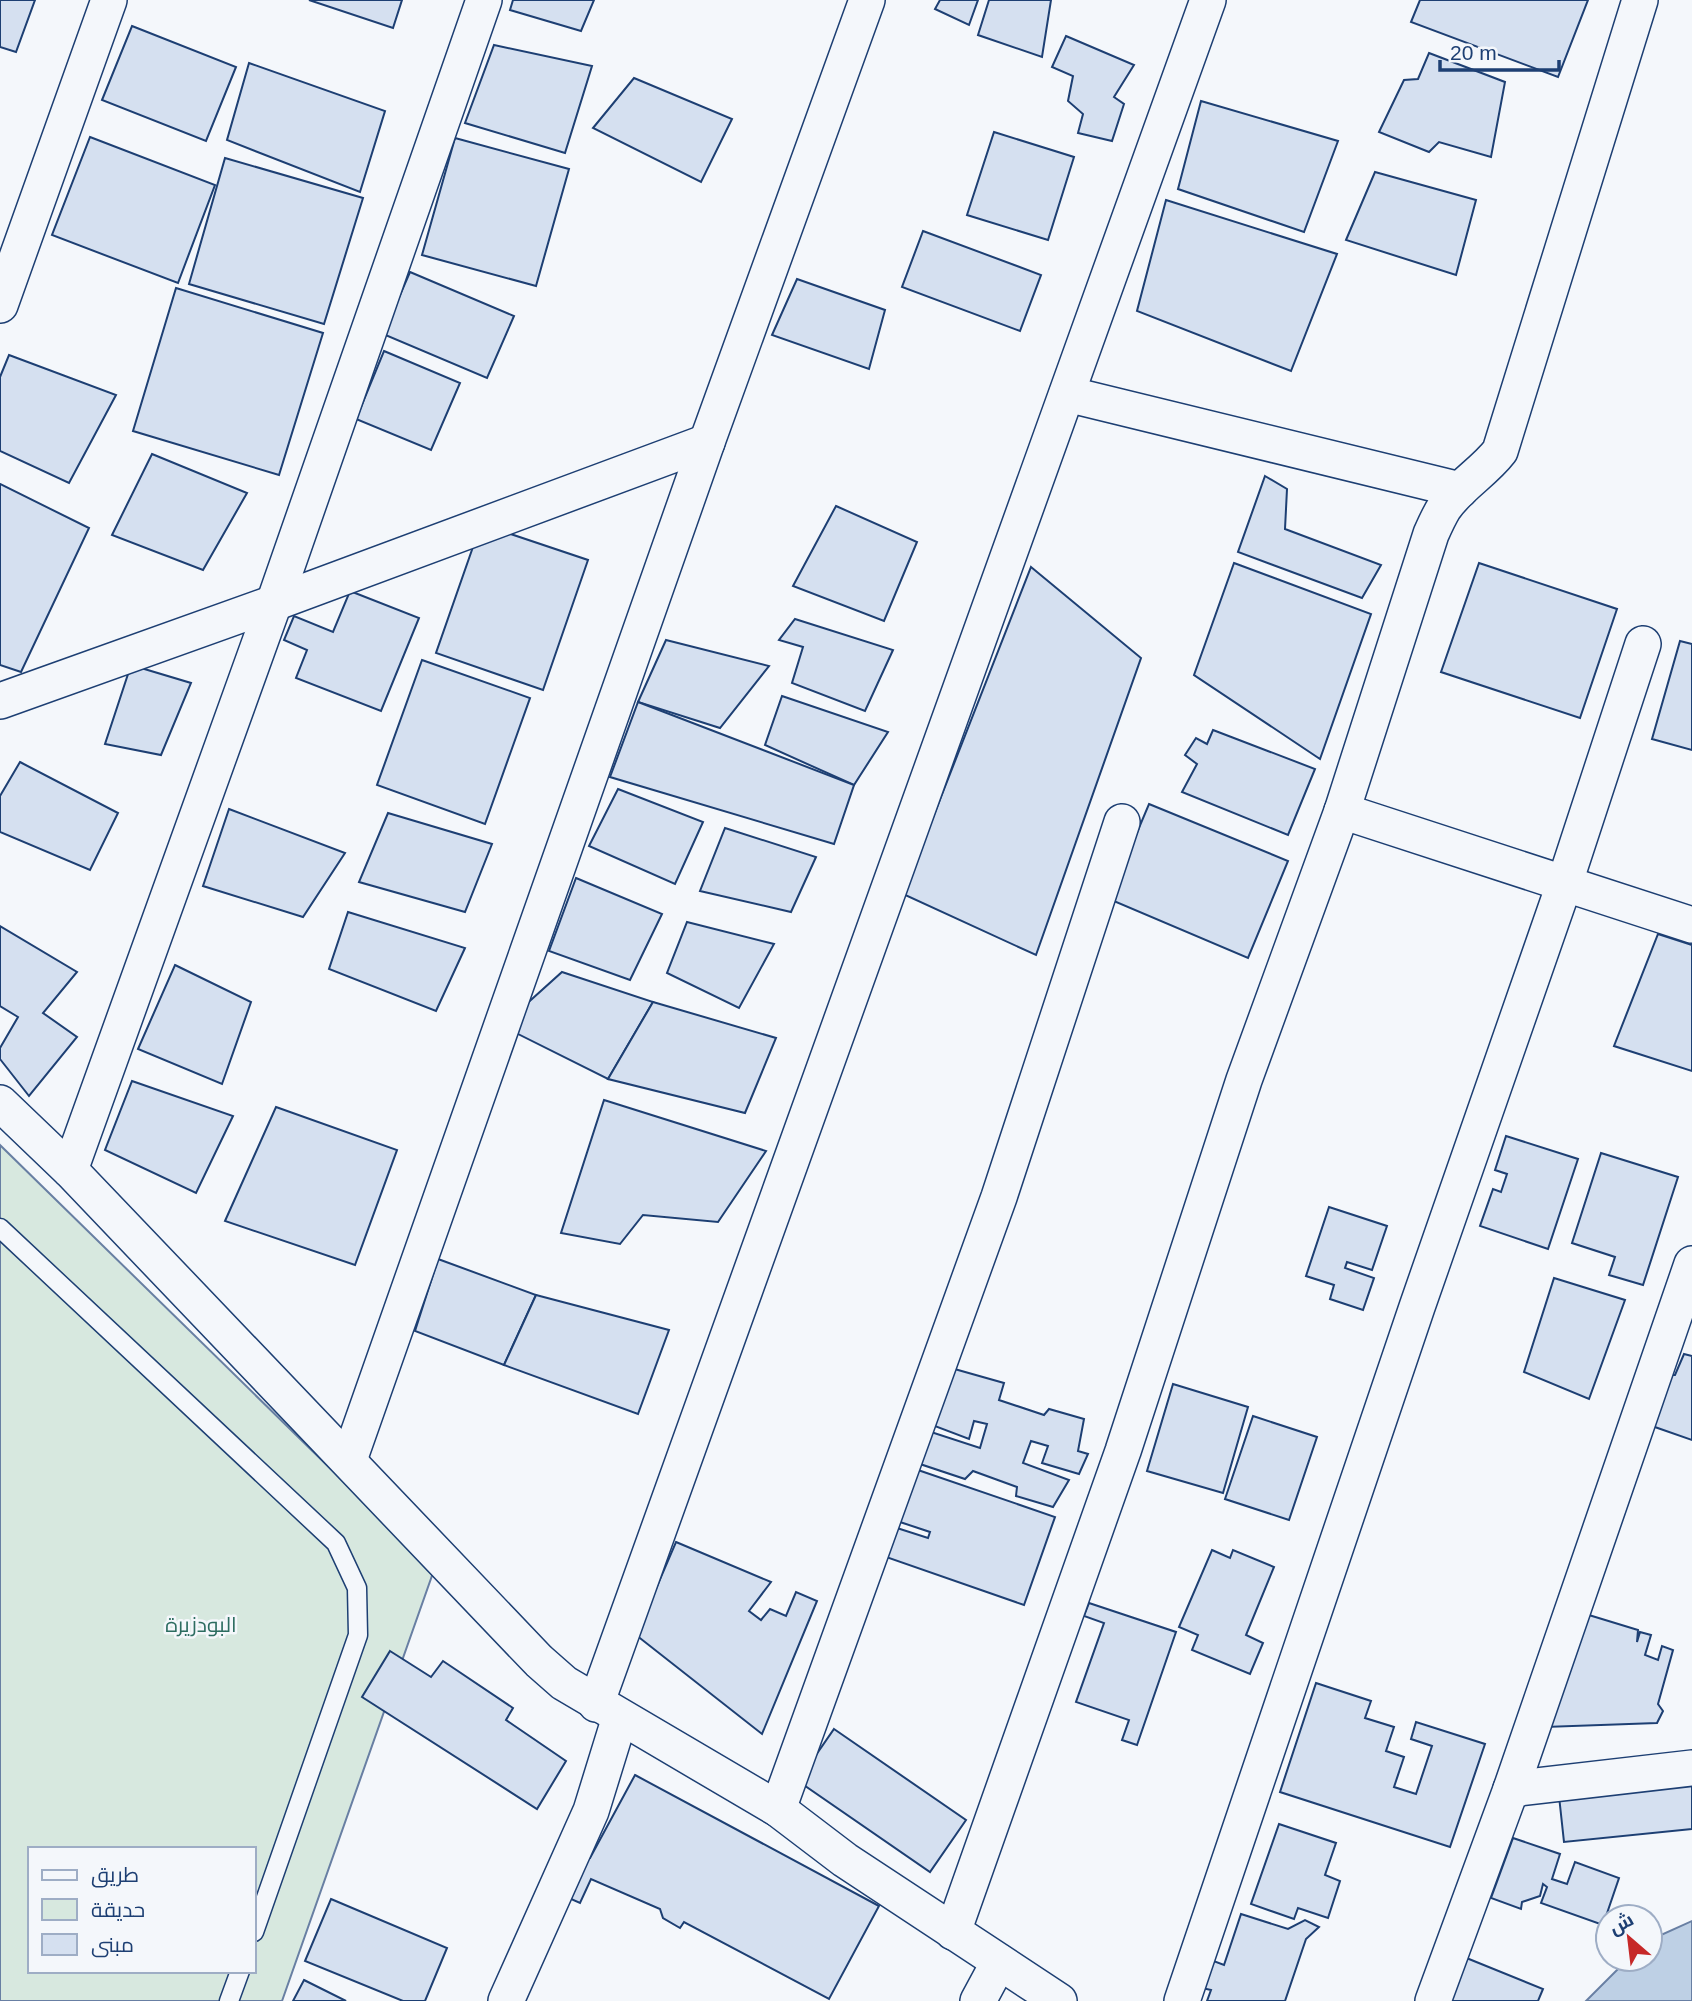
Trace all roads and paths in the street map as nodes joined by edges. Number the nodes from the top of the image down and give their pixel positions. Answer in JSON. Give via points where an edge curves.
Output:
{"nodes":[{"id":1,"x":109,"y":0,"type":"edge"},
{"id":2,"x":484,"y":0,"type":"edge"},
{"id":3,"x":867,"y":0,"type":"edge"},
{"id":4,"x":1208,"y":0,"type":"edge"},
{"id":5,"x":1640,"y":0,"type":"edge"},
{"id":6,"x":0,"y":305,"type":"edge"},
{"id":7,"x":1068,"y":394,"type":"junction"},
{"id":8,"x":707,"y":442,"type":"junction"},
{"id":9,"x":1460,"y":490,"type":"junction"},
{"id":10,"x":274,"y":603,"type":"junction"},
{"id":11,"x":1643,"y":644,"type":"dead end"},
{"id":12,"x":0,"y":701,"type":"edge"},
{"id":13,"x":1342,"y":811,"type":"junction"},
{"id":14,"x":1122,"y":822,"type":"dead end"},
{"id":15,"x":1564,"y":885,"type":"junction"},
{"id":16,"x":1692,"y":925,"type":"edge"},
{"id":17,"x":0,"y":1103,"type":"edge"},
{"id":18,"x":70,"y":1170,"type":"junction"},
{"id":19,"x":0,"y":1228,"type":"edge"},
{"id":20,"x":1692,"y":1264,"type":"edge"},
{"id":21,"x":349,"y":1460,"type":"junction"},
{"id":22,"x":608,"y":1710,"type":"junction"},
{"id":23,"x":1692,"y":1768,"type":"edge"},
{"id":24,"x":1511,"y":1789,"type":"junction"},
{"id":25,"x":778,"y":1809,"type":"junction"},
{"id":26,"x":256,"y":1926,"type":"edge"},
{"id":27,"x":953,"y":1932,"type":"junction"},
{"id":28,"x":999,"y":1962,"type":"junction"},
{"id":29,"x":239,"y":1973,"type":"edge"},
{"id":30,"x":229,"y":2001,"type":"edge"},
{"id":31,"x":506,"y":2001,"type":"edge"},
{"id":32,"x":978,"y":2001,"type":"edge"},
{"id":33,"x":1059,"y":2001,"type":"edge"},
{"id":34,"x":1182,"y":2001,"type":"edge"},
{"id":35,"x":1433,"y":2001,"type":"edge"}],
"edges":[{"from":1,"to":6,"type":"street"},
{"from":2,"to":10,"type":"street"},
{"from":3,"to":8,"type":"street"},
{"from":4,"to":7,"type":"street"},
{"from":5,"to":9,"type":"street","via":[[1500,451]]},
{"from":7,"to":9,"type":"street"},
{"from":7,"to":22,"type":"street"},
{"from":8,"to":10,"type":"street"},
{"from":8,"to":21,"type":"street"},
{"from":9,"to":13,"type":"street","via":[[1431,534]]},
{"from":10,"to":12,"type":"street"},
{"from":10,"to":18,"type":"street"},
{"from":11,"to":15,"type":"street"},
{"from":13,"to":15,"type":"street"},
{"from":13,"to":27,"type":"street","via":[[1244,1080],[1123,1451]]},
{"from":14,"to":25,"type":"street","via":[[999,1197]]},
{"from":15,"to":16,"type":"street"},
{"from":15,"to":34,"type":"street"},
{"from":17,"to":18,"type":"street"},
{"from":18,"to":21,"type":"street"},
{"from":19,"to":26,"type":"lane","via":[[336,1543],[357,1588],[358,1635]]},
{"from":20,"to":24,"type":"street"},
{"from":21,"to":22,"type":"street","via":[[539,1661]]},
{"from":22,"to":25,"type":"street"},
{"from":22,"to":31,"type":"street","via":[[591,1811]]},
{"from":23,"to":24,"type":"street"},
{"from":24,"to":35,"type":"street"},
{"from":25,"to":27,"type":"street"},
{"from":27,"to":28,"type":"street"},
{"from":28,"to":32,"type":"street"},
{"from":28,"to":33,"type":"street"},
{"from":29,"to":30,"type":"lane"}]}
